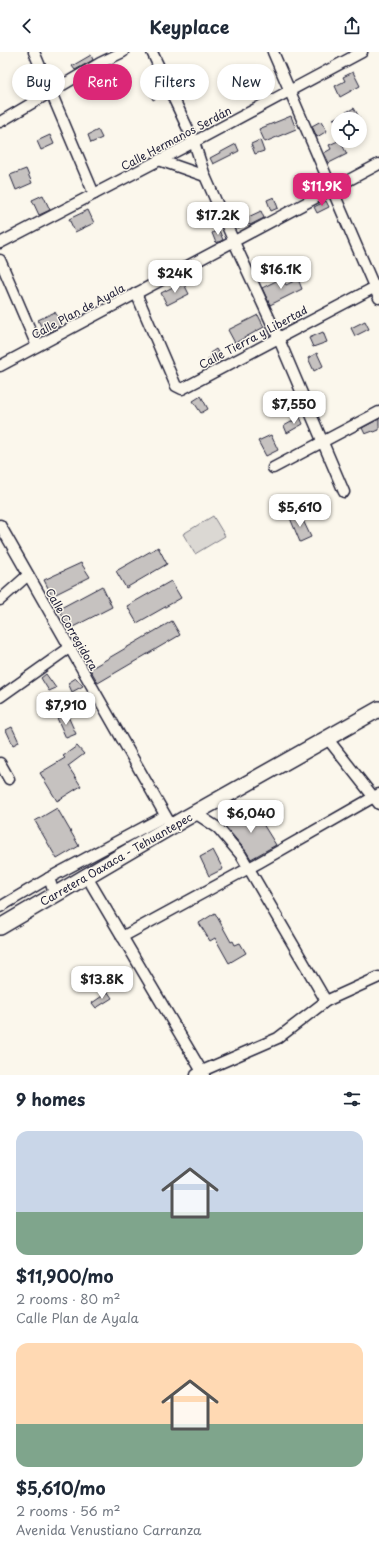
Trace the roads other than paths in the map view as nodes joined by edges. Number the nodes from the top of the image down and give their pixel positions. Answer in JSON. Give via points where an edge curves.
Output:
{"nodes":[{"id":1,"x":34,"y":52,"type":"edge"},
{"id":2,"x":123,"y":52,"type":"edge"},
{"id":3,"x":152,"y":52,"type":"edge"},
{"id":4,"x":273,"y":52,"type":"edge"},
{"id":5,"x":362,"y":52,"type":"edge"},
{"id":6,"x":39,"y":64,"type":"edge"},
{"id":7,"x":65,"y":84,"type":"edge"},
{"id":8,"x":289,"y":91,"type":"junction"},
{"id":9,"x":39,"y":100,"type":"edge"},
{"id":10,"x":54,"y":100,"type":"edge"},
{"id":11,"x":0,"y":122,"type":"edge"},
{"id":12,"x":194,"y":142,"type":"junction"},
{"id":13,"x":160,"y":160,"type":"junction"},
{"id":14,"x":379,"y":164,"type":"edge"},
{"id":15,"x":205,"y":176,"type":"junction"},
{"id":16,"x":332,"y":188,"type":"junction"},
{"id":17,"x":94,"y":194,"type":"junction"},
{"id":18,"x":234,"y":242,"type":"junction"},
{"id":19,"x":0,"y":243,"type":"edge"},
{"id":20,"x":0,"y":262,"type":"edge"},
{"id":21,"x":377,"y":286,"type":"edge"},
{"id":22,"x":136,"y":294,"type":"junction"},
{"id":23,"x":379,"y":298,"type":"edge"},
{"id":24,"x":278,"y":337,"type":"junction"},
{"id":25,"x":38,"y":346,"type":"junction"},
{"id":26,"x":0,"y":366,"type":"edge"},
{"id":27,"x":379,"y":412,"type":"edge"},
{"id":28,"x":322,"y":441,"type":"junction"},
{"id":29,"x":274,"y":468,"type":"dead end"},
{"id":30,"x":344,"y":492,"type":"dead end"},
{"id":31,"x":0,"y":526,"type":"edge"},
{"id":32,"x":28,"y":575,"type":"junction"},
{"id":33,"x":0,"y":600,"type":"edge"},
{"id":34,"x":69,"y":648,"type":"junction"},
{"id":35,"x":0,"y":696,"type":"edge"},
{"id":36,"x":379,"y":709,"type":"edge"},
{"id":37,"x":327,"y":738,"type":"junction"},
{"id":38,"x":0,"y":763,"type":"edge"},
{"id":39,"x":8,"y":779,"type":"dead end"},
{"id":40,"x":378,"y":799,"type":"edge"},
{"id":41,"x":195,"y":813,"type":"junction"},
{"id":42,"x":168,"y":821,"type":"junction"},
{"id":43,"x":248,"y":868,"type":"junction"},
{"id":44,"x":87,"y":877,"type":"junction"},
{"id":45,"x":49,"y":878,"type":"junction"},
{"id":46,"x":55,"y":896,"type":"junction"},
{"id":47,"x":3,"y":906,"type":"edge"},
{"id":48,"x":6,"y":924,"type":"edge"},
{"id":49,"x":122,"y":937,"type":"junction"},
{"id":50,"x":379,"y":978,"type":"edge"},
{"id":51,"x":326,"y":1001,"type":"junction"},
{"id":52,"x":201,"y":1074,"type":"edge"}],
"edges":[{"from":1,"to":6,"type":"street"},
{"from":2,"to":7,"type":"street"},
{"from":3,"to":12,"type":"street"},
{"from":4,"to":8,"type":"street"},
{"from":5,"to":8,"type":"street","name":"Calle Hermanos Serdán"},
{"from":8,"to":12,"type":"street","name":"Calle Hermanos Serdán"},
{"from":8,"to":16,"type":"street"},
{"from":9,"to":11,"type":"street"},
{"from":10,"to":17,"type":"street"},
{"from":12,"to":13,"type":"street","name":"Calle Hermanos Serdán"},
{"from":12,"to":15,"type":"street"},
{"from":13,"to":15,"type":"street"},
{"from":13,"to":17,"type":"street","name":"Calle Hermanos Serdán"},
{"from":14,"to":16,"type":"street","name":"Calle Plan de Ayala"},
{"from":15,"to":18,"type":"street"},
{"from":16,"to":18,"type":"street","name":"Calle Plan de Ayala"},
{"from":16,"to":21,"type":"street"},
{"from":17,"to":19,"type":"street","name":"Calle Hermanos Serdán"},
{"from":18,"to":22,"type":"street","name":"Calle Plan de Ayala"},
{"from":18,"to":24,"type":"street"},
{"from":20,"to":25,"type":"street"},
{"from":21,"to":23,"type":"street"},
{"from":21,"to":24,"type":"street","name":"Calle Tierra y Libertad"},
{"from":22,"to":24,"type":"street","name":"Calle Tierra y Libertad","via":[[176,386],[182,389]]},
{"from":22,"to":25,"type":"street","name":"Calle Plan de Ayala"},
{"from":24,"to":28,"type":"street"},
{"from":25,"to":26,"type":"street","name":"Calle Plan de Ayala"},
{"from":27,"to":28,"type":"street"},
{"from":28,"to":29,"type":"street"},
{"from":28,"to":30,"type":"street"},
{"from":31,"to":32,"type":"street","name":"Calle Corregidora"},
{"from":32,"to":33,"type":"street"},
{"from":32,"to":34,"type":"street","name":"Calle Corregidora"},
{"from":34,"to":35,"type":"street"},
{"from":34,"to":42,"type":"street","name":"Calle Corregidora"},
{"from":36,"to":37,"type":"main road","name":"Carretera Oaxaca - Tehuantepec"},
{"from":37,"to":40,"type":"street"},
{"from":37,"to":41,"type":"main road","name":"Carretera Oaxaca - Tehuantepec"},
{"from":38,"to":39,"type":"street"},
{"from":40,"to":43,"type":"street"},
{"from":41,"to":42,"type":"main road","name":"Carretera Oaxaca - Tehuantepec"},
{"from":41,"to":43,"type":"street","via":[[218,828]]},
{"from":42,"to":44,"type":"main road","name":"Carretera Oaxaca - Tehuantepec"},
{"from":42,"to":45,"type":"street"},
{"from":43,"to":49,"type":"street"},
{"from":43,"to":51,"type":"street"},
{"from":44,"to":46,"type":"main road","name":"Carretera Oaxaca - Tehuantepec"},
{"from":44,"to":49,"type":"street"},
{"from":45,"to":46,"type":"street"},
{"from":45,"to":47,"type":"street"},
{"from":46,"to":48,"type":"main road","name":"Carretera Oaxaca - Tehuantepec"},
{"from":47,"to":48,"type":"street"},
{"from":49,"to":52,"type":"street"},
{"from":50,"to":51,"type":"street"},
{"from":51,"to":52,"type":"street","via":[[278,1038]]}]}
